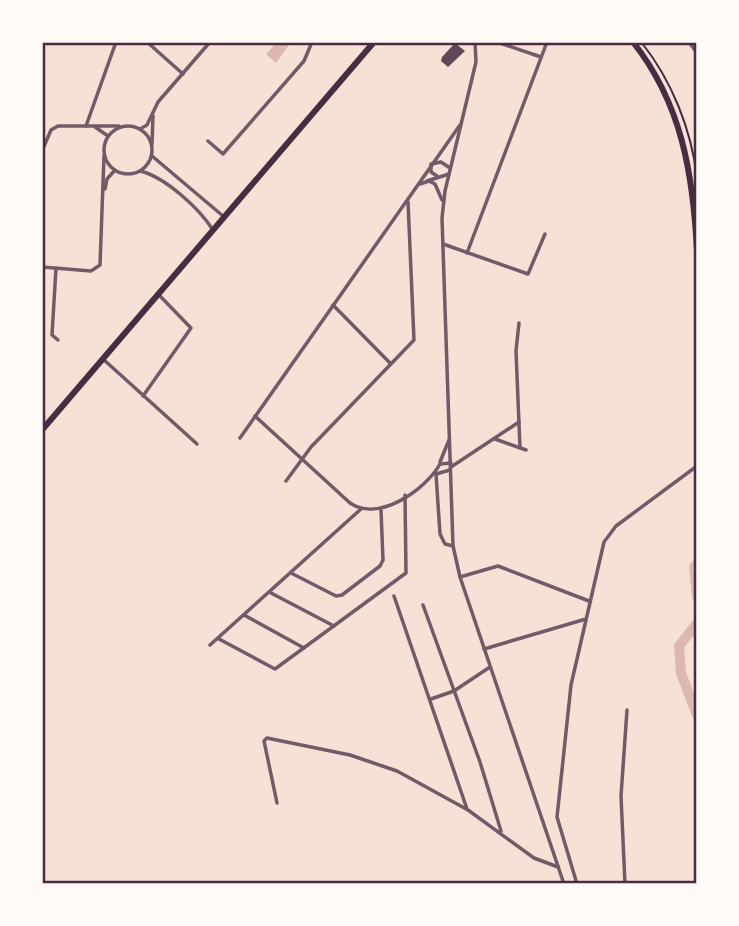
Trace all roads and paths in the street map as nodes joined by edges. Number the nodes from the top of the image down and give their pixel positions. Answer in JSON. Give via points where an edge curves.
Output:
{"nodes":[{"id":1,"x":116,"y":42,"type":"edge"},
{"id":2,"x":147,"y":42,"type":"edge"},
{"id":3,"x":210,"y":42,"type":"edge"},
{"id":4,"x":312,"y":42,"type":"edge"},
{"id":5,"x":374,"y":42,"type":"edge"},
{"id":6,"x":475,"y":42,"type":"edge"},
{"id":7,"x":497,"y":42,"type":"edge"},
{"id":8,"x":547,"y":42,"type":"edge"},
{"id":9,"x":636,"y":42,"type":"edge"},
{"id":10,"x":689,"y":42,"type":"edge"},
{"id":11,"x":509,"y":44,"type":"edge"},
{"id":12,"x":697,"y":54,"type":"edge"},
{"id":13,"x":541,"y":57,"type":"junction"},
{"id":14,"x":183,"y":74,"type":"junction"},
{"id":15,"x":153,"y":114,"type":"junction"},
{"id":16,"x":462,"y":123,"type":"junction"},
{"id":17,"x":86,"y":126,"type":"junction"},
{"id":18,"x":93,"y":126,"type":"junction"},
{"id":19,"x":121,"y":127,"type":"junction"},
{"id":20,"x":140,"y":129,"type":"junction"},
{"id":21,"x":108,"y":136,"type":"junction"},
{"id":22,"x":44,"y":140,"type":"edge"},
{"id":23,"x":208,"y":141,"type":"dead end"},
{"id":24,"x":152,"y":145,"type":"junction"},
{"id":25,"x":42,"y":151,"type":"edge"},
{"id":26,"x":151,"y":155,"type":"junction"},
{"id":27,"x":104,"y":156,"type":"junction"},
{"id":28,"x":431,"y":164,"type":"junction"},
{"id":29,"x":115,"y":170,"type":"junction"},
{"id":30,"x":140,"y":171,"type":"junction"},
{"id":31,"x":449,"y":171,"type":"junction"},
{"id":32,"x":437,"y":176,"type":"junction"},
{"id":33,"x":425,"y":182,"type":"junction"},
{"id":34,"x":418,"y":185,"type":"junction"},
{"id":35,"x":697,"y":197,"type":"edge"},
{"id":36,"x":104,"y":198,"type":"junction"},
{"id":37,"x":408,"y":200,"type":"junction"},
{"id":38,"x":443,"y":204,"type":"junction"},
{"id":39,"x":225,"y":217,"type":"junction"},
{"id":40,"x":213,"y":231,"type":"junction"},
{"id":41,"x":545,"y":234,"type":"dead end"},
{"id":42,"x":443,"y":244,"type":"junction"},
{"id":43,"x":697,"y":251,"type":"edge"},
{"id":44,"x":467,"y":253,"type":"junction"},
{"id":45,"x":42,"y":267,"type":"edge"},
{"id":46,"x":56,"y":268,"type":"junction"},
{"id":47,"x":159,"y":295,"type":"junction"},
{"id":48,"x":333,"y":305,"type":"junction"},
{"id":49,"x":519,"y":323,"type":"dead end"},
{"id":50,"x":58,"y":340,"type":"dead end"},
{"id":51,"x":103,"y":359,"type":"junction"},
{"id":52,"x":390,"y":363,"type":"junction"},
{"id":53,"x":143,"y":396,"type":"junction"},
{"id":54,"x":255,"y":416,"type":"junction"},
{"id":55,"x":520,"y":421,"type":"junction"},
{"id":56,"x":42,"y":430,"type":"edge"},
{"id":57,"x":451,"y":435,"type":"junction"},
{"id":58,"x":240,"y":438,"type":"dead end"},
{"id":59,"x":495,"y":439,"type":"junction"},
{"id":60,"x":197,"y":444,"type":"dead end"},
{"id":61,"x":520,"y":448,"type":"junction"},
{"id":62,"x":526,"y":450,"type":"dead end"},
{"id":63,"x":302,"y":458,"type":"junction"},
{"id":64,"x":440,"y":464,"type":"junction"},
{"id":65,"x":697,"y":466,"type":"edge"},
{"id":66,"x":450,"y":467,"type":"junction"},
{"id":67,"x":438,"y":474,"type":"junction"},
{"id":68,"x":450,"y":480,"type":"junction"},
{"id":69,"x":286,"y":481,"type":"dead end"},
{"id":70,"x":405,"y":495,"type":"junction"},
{"id":71,"x":361,"y":509,"type":"junction"},
{"id":72,"x":381,"y":510,"type":"junction"},
{"id":73,"x":453,"y":545,"type":"junction"},
{"id":74,"x":291,"y":573,"type":"junction"},
{"id":75,"x":460,"y":577,"type":"junction"},
{"id":76,"x":270,"y":593,"type":"junction"},
{"id":77,"x":394,"y":596,"type":"dead end"},
{"id":78,"x":589,"y":601,"type":"junction"},
{"id":79,"x":423,"y":605,"type":"dead end"},
{"id":80,"x":244,"y":615,"type":"junction"},
{"id":81,"x":586,"y":619,"type":"junction"},
{"id":82,"x":334,"y":626,"type":"junction"},
{"id":83,"x":219,"y":639,"type":"junction"},
{"id":84,"x":210,"y":645,"type":"dead end"},
{"id":85,"x":304,"y":648,"type":"junction"},
{"id":86,"x":484,"y":649,"type":"junction"},
{"id":87,"x":490,"y":667,"type":"junction"},
{"id":88,"x":454,"y":691,"type":"junction"},
{"id":89,"x":430,"y":699,"type":"junction"},
{"id":90,"x":627,"y":710,"type":"dead end"},
{"id":91,"x":276,"y":803,"type":"dead end"},
{"id":92,"x":468,"y":810,"type":"junction"},
{"id":93,"x":558,"y":825,"type":"junction"},
{"id":94,"x":546,"y":831,"type":"junction"},
{"id":95,"x":502,"y":833,"type":"junction"},
{"id":96,"x":562,"y":840,"type":"junction"},
{"id":97,"x":551,"y":844,"type":"junction"},
{"id":98,"x":558,"y":867,"type":"junction"},
{"id":99,"x":564,"y":884,"type":"edge"},
{"id":100,"x":577,"y":884,"type":"edge"},
{"id":101,"x":625,"y":884,"type":"edge"}],
"edges":[{"from":1,"to":17,"type":"street"},
{"from":2,"to":14,"type":"street"},
{"from":3,"to":14,"type":"street"},
{"from":4,"to":23,"type":"street","via":[[304,61],[223,154]]},
{"from":5,"to":39,"type":"main road"},
{"from":6,"to":16,"type":"street"},
{"from":7,"to":11,"type":"street"},
{"from":8,"to":13,"type":"street"},
{"from":9,"to":35,"type":"main road","via":[[657,69],[678,110]]},
{"from":9,"to":43,"type":"main road","via":[[661,83],[681,132],[691,174]]},
{"from":10,"to":12,"type":"street"},
{"from":11,"to":13,"type":"street"},
{"from":13,"to":44,"type":"street"},
{"from":14,"to":15,"type":"street"},
{"from":15,"to":20,"type":"street"},
{"from":15,"to":24,"type":"street"},
{"from":16,"to":28,"type":"street"},
{"from":16,"to":31,"type":"street"},
{"from":17,"to":18,"type":"street"},
{"from":17,"to":22,"type":"street","via":[[58,126]]},
{"from":18,"to":19,"type":"street"},
{"from":18,"to":21,"type":"street"},
{"from":19,"to":20,"type":"street"},
{"from":19,"to":21,"type":"street"},
{"from":20,"to":24,"type":"street"},
{"from":21,"to":27,"type":"street"},
{"from":22,"to":25,"type":"street"},
{"from":24,"to":26,"type":"street"},
{"from":26,"to":30,"type":"street"},
{"from":26,"to":39,"type":"street"},
{"from":27,"to":29,"type":"street"},
{"from":27,"to":36,"type":"street"},
{"from":28,"to":31,"type":"street","via":[[441,162]]},
{"from":28,"to":32,"type":"street","via":[[431,172]]},
{"from":28,"to":34,"type":"street"},
{"from":29,"to":30,"type":"street","via":[[127,174]]},
{"from":29,"to":36,"type":"street","via":[[107,179]]},
{"from":30,"to":40,"type":"street","via":[[160,180]]},
{"from":31,"to":32,"type":"street"},
{"from":31,"to":38,"type":"street"},
{"from":32,"to":33,"type":"street"},
{"from":33,"to":34,"type":"street"},
{"from":33,"to":38,"type":"street","via":[[438,186]]},
{"from":34,"to":37,"type":"street"},
{"from":36,"to":46,"type":"street","via":[[100,265],[91,271]]},
{"from":37,"to":48,"type":"street"},
{"from":37,"to":52,"type":"street","via":[[415,337]]},
{"from":38,"to":42,"type":"street"},
{"from":39,"to":40,"type":"main road"},
{"from":40,"to":47,"type":"main road"},
{"from":41,"to":44,"type":"street","via":[[528,274]]},
{"from":42,"to":44,"type":"street"},
{"from":42,"to":57,"type":"street"},
{"from":45,"to":46,"type":"street"},
{"from":46,"to":50,"type":"street","via":[[52,335]]},
{"from":47,"to":51,"type":"main road"},
{"from":47,"to":53,"type":"street","via":[[191,328]]},
{"from":48,"to":52,"type":"street"},
{"from":48,"to":54,"type":"street"},
{"from":49,"to":55,"type":"street"},
{"from":51,"to":53,"type":"street"},
{"from":51,"to":56,"type":"main road"},
{"from":52,"to":63,"type":"street"},
{"from":53,"to":60,"type":"street"},
{"from":54,"to":58,"type":"street"},
{"from":54,"to":63,"type":"street"},
{"from":55,"to":59,"type":"street"},
{"from":55,"to":61,"type":"street"},
{"from":57,"to":64,"type":"street"},
{"from":57,"to":66,"type":"street"},
{"from":59,"to":61,"type":"street"},
{"from":59,"to":66,"type":"street"},
{"from":61,"to":62,"type":"street"},
{"from":63,"to":69,"type":"street"},
{"from":63,"to":71,"type":"street"},
{"from":64,"to":66,"type":"street"},
{"from":64,"to":67,"type":"street"},
{"from":65,"to":78,"type":"street","via":[[610,532]]},
{"from":66,"to":67,"type":"street"},
{"from":66,"to":68,"type":"street"},
{"from":67,"to":68,"type":"street"},
{"from":67,"to":70,"type":"street"},
{"from":67,"to":73,"type":"street","via":[[440,534],[445,544]]},
{"from":68,"to":73,"type":"street"},
{"from":70,"to":72,"type":"street"},
{"from":70,"to":82,"type":"street","via":[[406,573]]},
{"from":71,"to":72,"type":"street"},
{"from":71,"to":74,"type":"street"},
{"from":72,"to":74,"type":"street","via":[[383,560],[342,595]]},
{"from":73,"to":75,"type":"street"},
{"from":74,"to":76,"type":"street"},
{"from":75,"to":78,"type":"street","via":[[498,566]]},
{"from":75,"to":86,"type":"street"},
{"from":76,"to":80,"type":"street"},
{"from":76,"to":82,"type":"street"},
{"from":77,"to":89,"type":"street"},
{"from":78,"to":81,"type":"street"},
{"from":79,"to":88,"type":"street"},
{"from":80,"to":83,"type":"street"},
{"from":80,"to":85,"type":"street"},
{"from":81,"to":86,"type":"street"},
{"from":81,"to":93,"type":"street","via":[[571,684]]},
{"from":82,"to":85,"type":"street"},
{"from":83,"to":84,"type":"street"},
{"from":83,"to":85,"type":"street","via":[[275,669]]},
{"from":86,"to":87,"type":"street"},
{"from":87,"to":88,"type":"street"},
{"from":87,"to":94,"type":"street"},
{"from":88,"to":89,"type":"street"},
{"from":88,"to":95,"type":"street"},
{"from":89,"to":92,"type":"street"},
{"from":90,"to":101,"type":"street","via":[[620,805]]},
{"from":91,"to":92,"type":"street","via":[[264,741],[267,737],[370,760]]},
{"from":92,"to":95,"type":"street"},
{"from":93,"to":94,"type":"street"},
{"from":93,"to":96,"type":"street"},
{"from":94,"to":97,"type":"street"},
{"from":95,"to":98,"type":"street","via":[[534,858]]},
{"from":96,"to":97,"type":"street"},
{"from":96,"to":100,"type":"street"},
{"from":97,"to":98,"type":"street"},
{"from":98,"to":99,"type":"street"}]}
